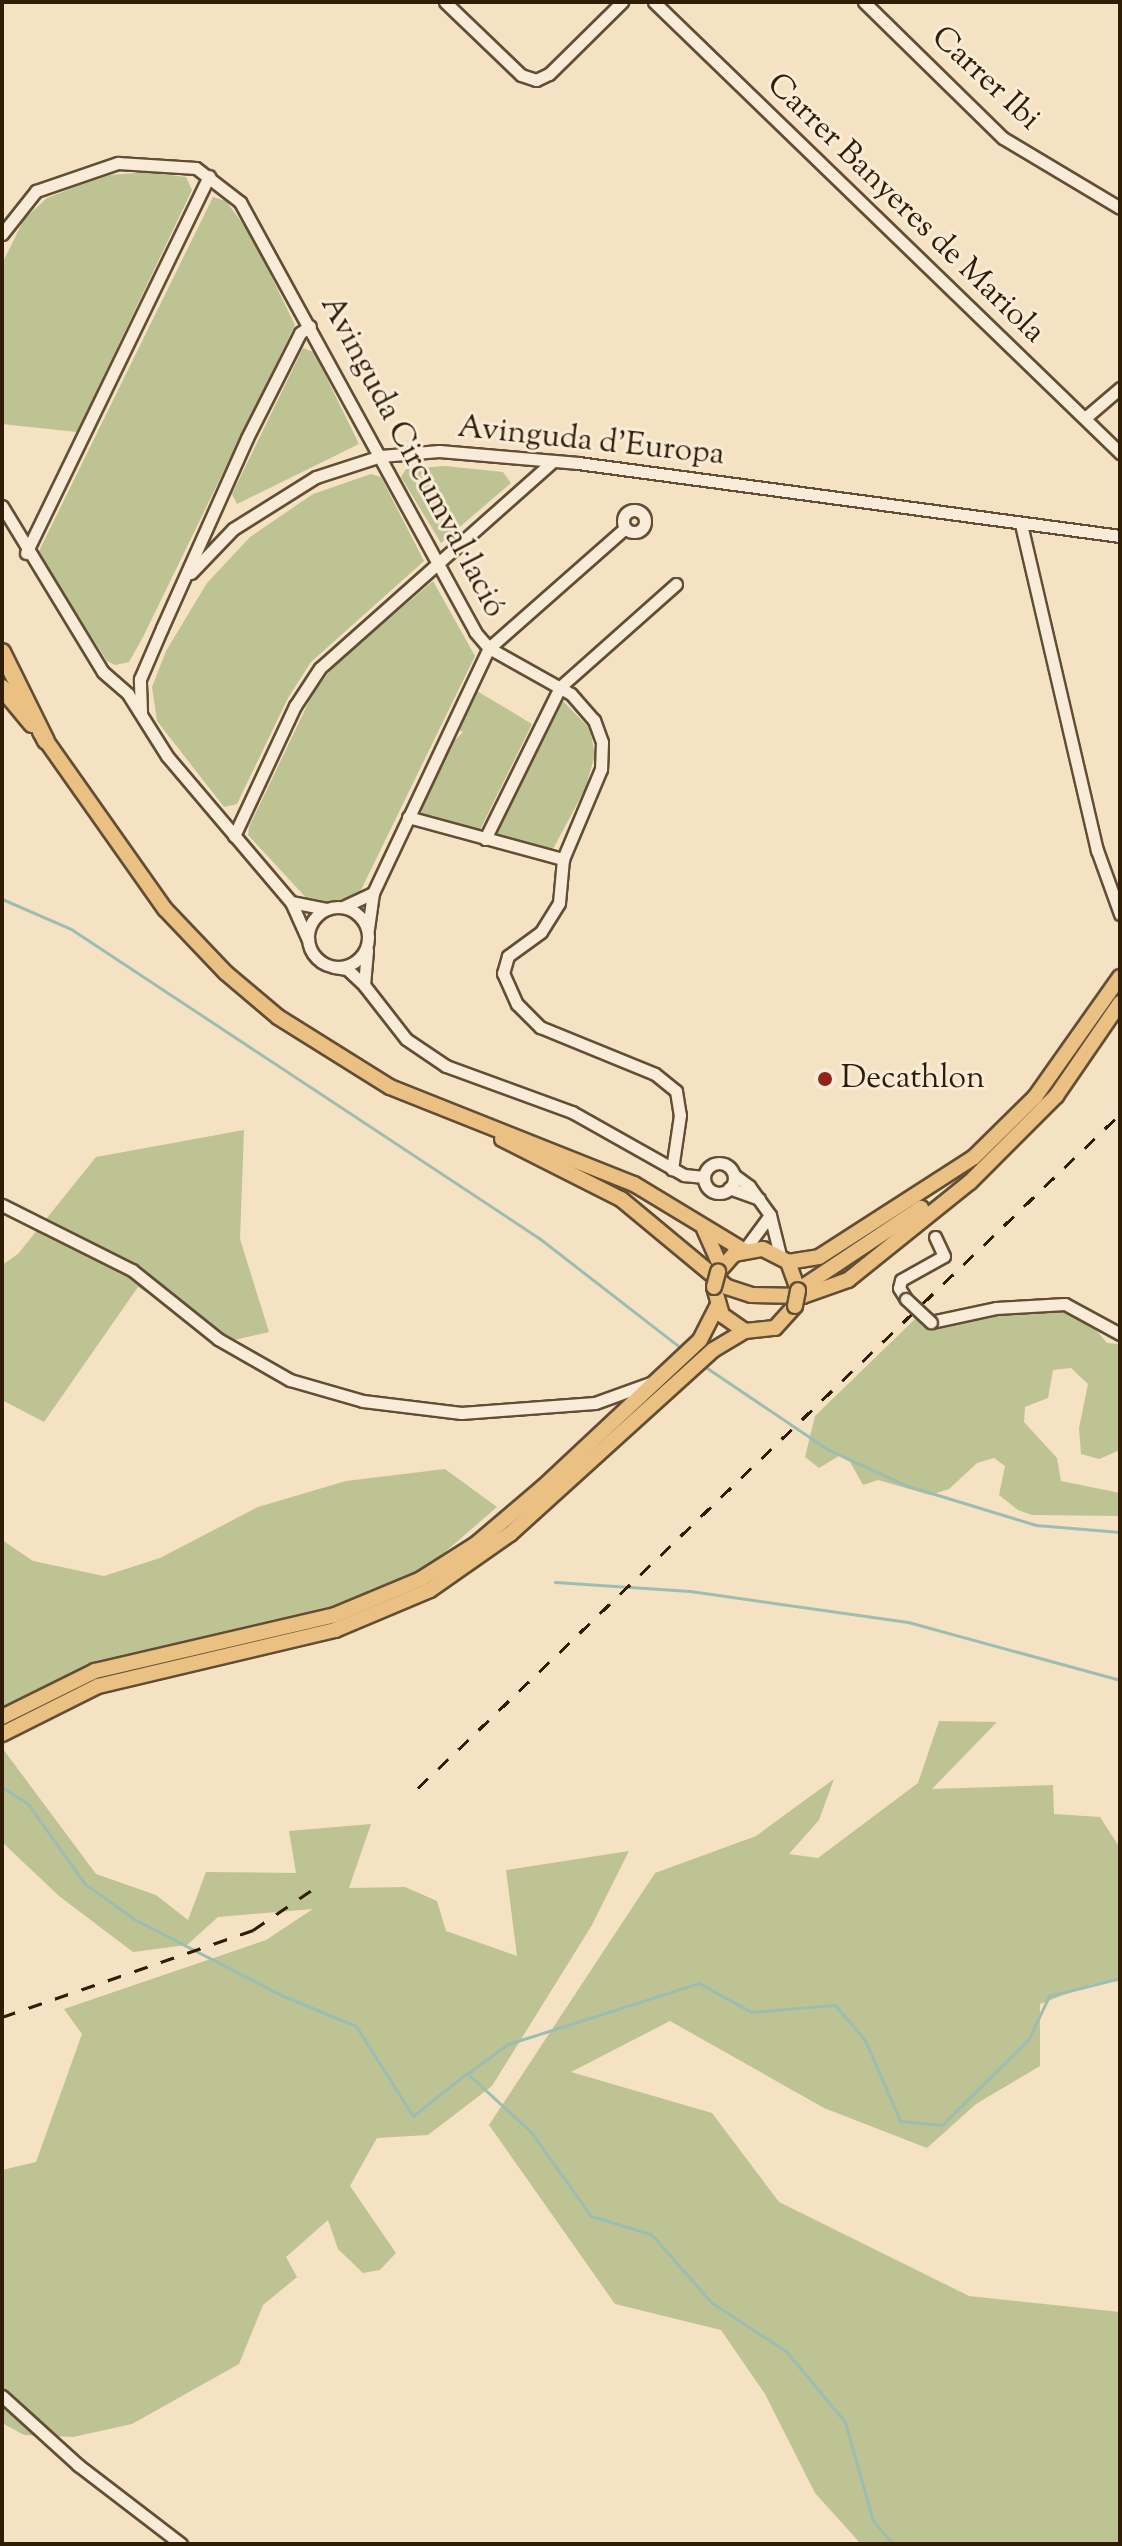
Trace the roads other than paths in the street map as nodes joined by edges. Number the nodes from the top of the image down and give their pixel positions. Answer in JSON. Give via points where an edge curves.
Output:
{"nodes":[{"id":1,"x":445,"y":2,"type":"edge"},
{"id":2,"x":622,"y":2,"type":"edge"},
{"id":3,"x":654,"y":2,"type":"edge"},
{"id":4,"x":871,"y":4,"type":"edge"},
{"id":5,"x":209,"y":176,"type":"junction"},
{"id":6,"x":1120,"y":208,"type":"edge"},
{"id":7,"x":2,"y":234,"type":"edge"},
{"id":8,"x":310,"y":326,"type":"junction"},
{"id":9,"x":1120,"y":388,"type":"edge"},
{"id":10,"x":1085,"y":418,"type":"junction"},
{"id":11,"x":1120,"y":453,"type":"edge"},
{"id":12,"x":381,"y":456,"type":"junction"},
{"id":13,"x":551,"y":463,"type":"junction"},
{"id":14,"x":2,"y":506,"type":"edge"},
{"id":15,"x":1021,"y":524,"type":"junction"},
{"id":16,"x":625,"y":528,"type":"dead end"},
{"id":17,"x":1120,"y":536,"type":"edge"},
{"id":18,"x":26,"y":553,"type":"junction"},
{"id":19,"x":436,"y":567,"type":"junction"},
{"id":20,"x":191,"y":573,"type":"junction"},
{"id":21,"x":676,"y":584,"type":"dead end"},
{"id":22,"x":489,"y":648,"type":"junction"},
{"id":23,"x":2,"y":652,"type":"edge"},
{"id":24,"x":2,"y":668,"type":"edge"},
{"id":25,"x":560,"y":687,"type":"junction"},
{"id":26,"x":2,"y":688,"type":"edge"},
{"id":27,"x":142,"y":717,"type":"junction"},
{"id":28,"x":46,"y":741,"type":"junction"},
{"id":29,"x":408,"y":817,"type":"junction"},
{"id":30,"x":234,"y":836,"type":"junction"},
{"id":31,"x":485,"y":839,"type":"junction"},
{"id":32,"x":563,"y":859,"type":"junction"},
{"id":33,"x":373,"y":893,"type":"junction"},
{"id":34,"x":291,"y":902,"type":"junction"},
{"id":35,"x":341,"y":907,"type":"junction"},
{"id":36,"x":328,"y":909,"type":"junction"},
{"id":37,"x":1120,"y":914,"type":"edge"},
{"id":38,"x":368,"y":934,"type":"junction"},
{"id":39,"x":308,"y":940,"type":"junction"},
{"id":40,"x":367,"y":947,"type":"junction"},
{"id":41,"x":334,"y":967,"type":"junction"},
{"id":42,"x":1120,"y":977,"type":"edge"},
{"id":43,"x":364,"y":985,"type":"junction"},
{"id":44,"x":1120,"y":1003,"type":"edge"},
{"id":45,"x":429,"y":1106,"type":"junction"},
{"id":46,"x":991,"y":1160,"type":"junction"},
{"id":47,"x":672,"y":1169,"type":"junction"},
{"id":48,"x":734,"y":1175,"type":"junction"},
{"id":49,"x":704,"y":1177,"type":"junction"},
{"id":50,"x":729,"y":1188,"type":"junction"},
{"id":51,"x":759,"y":1199,"type":"junction"},
{"id":52,"x":2,"y":1205,"type":"edge"},
{"id":53,"x":770,"y":1215,"type":"junction"},
{"id":54,"x":703,"y":1229,"type":"junction"},
{"id":55,"x":935,"y":1237,"type":"dead end"},
{"id":56,"x":744,"y":1250,"type":"junction"},
{"id":57,"x":784,"y":1258,"type":"junction"},
{"id":58,"x":719,"y":1270,"type":"junction"},
{"id":59,"x":797,"y":1298,"type":"junction"},
{"id":60,"x":717,"y":1306,"type":"junction"},
{"id":61,"x":745,"y":1331,"type":"junction"},
{"id":62,"x":1120,"y":1334,"type":"edge"},
{"id":63,"x":658,"y":1380,"type":"junction"},
{"id":64,"x":2,"y":1717,"type":"edge"},
{"id":65,"x":2,"y":1734,"type":"edge"},
{"id":66,"x":2,"y":2396,"type":"edge"},
{"id":67,"x":181,"y":2544,"type":"edge"}],
"edges":[{"from":1,"to":2,"type":"street","via":[[521,75],[536,80],[549,74]]},
{"from":3,"to":10,"type":"street","name":"Carrer Banyeres de Mariola"},
{"from":4,"to":6,"type":"street","name":"Carrer Ibi","via":[[1013,145]]},
{"from":5,"to":7,"type":"street","name":"Avinguda Circumval·lació","via":[[159,162],[98,167],[36,191]]},
{"from":5,"to":8,"type":"street","name":"Avinguda Circumval·lació","via":[[255,223]]},
{"from":5,"to":18,"type":"street"},
{"from":8,"to":12,"type":"street","name":"Avinguda Circumval·lació"},
{"from":8,"to":20,"type":"street","via":[[300,333],[247,438]]},
{"from":9,"to":10,"type":"street"},
{"from":10,"to":11,"type":"street","name":"Carrer Banyeres de Mariola"},
{"from":12,"to":13,"type":"street","name":"Avinguda d'Europa","via":[[439,451]]},
{"from":12,"to":19,"type":"street","name":"Avinguda Circumval·lació"},
{"from":12,"to":20,"type":"street","name":"Avinguda d'Europa","via":[[289,490],[233,529]]},
{"from":13,"to":15,"type":"street","name":"Avinguda d'Europa"},
{"from":13,"to":19,"type":"street"},
{"from":14,"to":18,"type":"street"},
{"from":15,"to":17,"type":"street","name":"Avinguda d'Europa"},
{"from":15,"to":37,"type":"street","via":[[1097,850]]},
{"from":16,"to":22,"type":"street"},
{"from":18,"to":27,"type":"street","via":[[103,672],[128,694]]},
{"from":19,"to":22,"type":"street","name":"Avinguda Circumval·lació"},
{"from":19,"to":30,"type":"street","via":[[311,679]]},
{"from":20,"to":27,"type":"street","via":[[140,679]]},
{"from":21,"to":25,"type":"street"},
{"from":22,"to":25,"type":"street","name":"Avinguda Circumval·lació"},
{"from":22,"to":29,"type":"street"},
{"from":23,"to":28,"type":"highway"},
{"from":24,"to":28,"type":"main road"},
{"from":25,"to":31,"type":"street"},
{"from":25,"to":32,"type":"street","name":"Avinguda Circumval·lació","via":[[588,711],[602,742],[598,782]]},
{"from":26,"to":28,"type":"highway"},
{"from":27,"to":30,"type":"street","via":[[167,756]]},
{"from":28,"to":45,"type":"main road","via":[[165,909],[226,973],[311,1041]]},
{"from":29,"to":31,"type":"street"},
{"from":29,"to":33,"type":"street"},
{"from":30,"to":34,"type":"street"},
{"from":31,"to":32,"type":"street"},
{"from":32,"to":47,"type":"street","name":"Avinguda Circumval·lació","via":[[559,903],[550,923],[504,965],[510,992],[527,1017],[552,1035],[646,1069],[676,1091],[680,1115]]},
{"from":33,"to":35,"type":"street","via":[[359,904]]},
{"from":33,"to":38,"type":"street"},
{"from":34,"to":36,"type":"street"},
{"from":34,"to":39,"type":"street"},
{"from":35,"to":36,"type":"street"},
{"from":35,"to":38,"type":"street","via":[[362,917]]},
{"from":36,"to":39,"type":"street","via":[[310,925]]},
{"from":38,"to":40,"type":"street"},
{"from":39,"to":41,"type":"street","via":[[313,955]]},
{"from":40,"to":41,"type":"street","via":[[351,965]]},
{"from":40,"to":43,"type":"street"},
{"from":41,"to":43,"type":"street","via":[[347,969]]},
{"from":42,"to":57,"type":"main road","via":[[1035,1097],[974,1157],[819,1257]]},
{"from":43,"to":47,"type":"street","via":[[392,1026],[431,1057],[480,1082],[584,1118]]},
{"from":44,"to":46,"type":"main road","via":[[1056,1096]]},
{"from":45,"to":46,"type":"main road","via":[[621,1199],[651,1219],[704,1272],[738,1291],[767,1297],[803,1296],[848,1280]]},
{"from":45,"to":54,"type":"main road","via":[[634,1184]]},
{"from":46,"to":59,"type":"main road"},
{"from":47,"to":49,"type":"street","via":[[693,1179]]},
{"from":48,"to":49,"type":"street","via":[[725,1164],[715,1163]]},
{"from":48,"to":50,"type":"street"},
{"from":48,"to":51,"type":"street"},
{"from":49,"to":50,"type":"street","via":[[716,1192]]},
{"from":50,"to":51,"type":"street"},
{"from":51,"to":53,"type":"street"},
{"from":52,"to":63,"type":"street","via":[[132,1270],[211,1334],[290,1380],[363,1401],[476,1412],[595,1403]]},
{"from":53,"to":56,"type":"street"},
{"from":53,"to":57,"type":"street"},
{"from":54,"to":56,"type":"main road"},
{"from":54,"to":58,"type":"main road"},
{"from":55,"to":62,"type":"street","bridge":true,"via":[[944,1256],[901,1280],[899,1288],[931,1322],[996,1308],[1065,1304]]},
{"from":56,"to":57,"type":"main road"},
{"from":56,"to":58,"type":"main road"},
{"from":57,"to":59,"type":"main road"},
{"from":58,"to":60,"type":"main road","bridge":true,"via":[[714,1287]]},
{"from":59,"to":61,"type":"main road","via":[[775,1328]]},
{"from":60,"to":61,"type":"main road","via":[[728,1322]]},
{"from":60,"to":63,"type":"main road","via":[[704,1334]]},
{"from":61,"to":65,"type":"main road","via":[[713,1350],[510,1534],[430,1590],[335,1630],[98,1686]]},
{"from":63,"to":64,"type":"main road","via":[[476,1544],[401,1590],[324,1618],[95,1671]]},
{"from":66,"to":67,"type":"street","via":[[99,2483]]}]}
